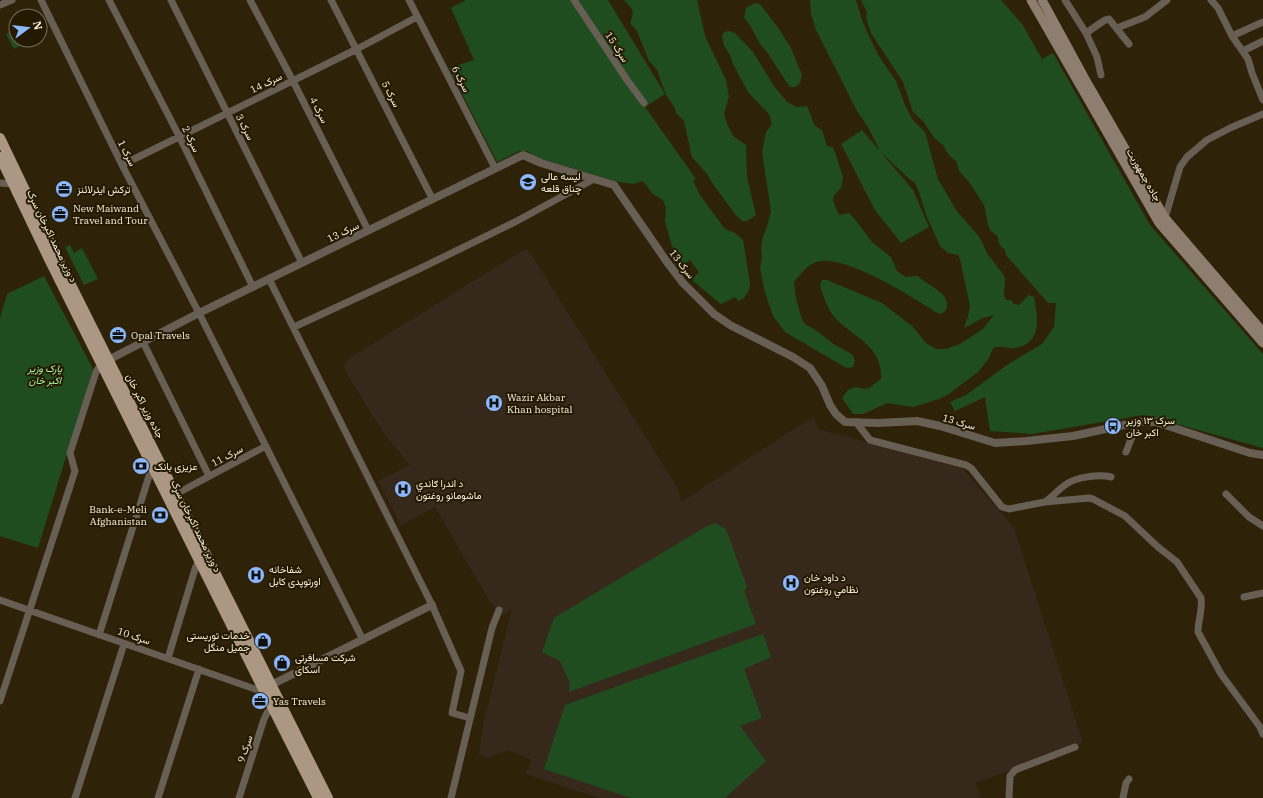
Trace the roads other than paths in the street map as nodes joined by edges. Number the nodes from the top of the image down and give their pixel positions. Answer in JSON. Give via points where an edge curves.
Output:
{"nodes":[{"id":1,"x":12,"y":0,"type":"edge"},
{"id":2,"x":41,"y":0,"type":"edge"},
{"id":3,"x":109,"y":0,"type":"edge"},
{"id":4,"x":171,"y":0,"type":"edge"},
{"id":5,"x":250,"y":0,"type":"edge"},
{"id":6,"x":331,"y":0,"type":"edge"},
{"id":7,"x":409,"y":0,"type":"edge"},
{"id":8,"x":574,"y":0,"type":"edge"},
{"id":9,"x":1031,"y":0,"type":"edge"},
{"id":10,"x":1042,"y":0,"type":"edge"},
{"id":11,"x":1065,"y":0,"type":"edge"},
{"id":12,"x":1167,"y":0,"type":"edge"},
{"id":13,"x":1211,"y":0,"type":"edge"},
{"id":14,"x":0,"y":5,"type":"edge"},
{"id":15,"x":418,"y":17,"type":"junction"},
{"id":16,"x":1263,"y":22,"type":"edge"},
{"id":17,"x":1117,"y":28,"type":"junction"},
{"id":18,"x":1086,"y":33,"type":"junction"},
{"id":19,"x":1232,"y":36,"type":"junction"},
{"id":20,"x":1263,"y":41,"type":"edge"},
{"id":21,"x":1129,"y":44,"type":"dead end"},
{"id":22,"x":357,"y":49,"type":"junction"},
{"id":23,"x":1243,"y":51,"type":"junction"},
{"id":24,"x":1101,"y":75,"type":"dead end"},
{"id":25,"x":293,"y":81,"type":"junction"},
{"id":26,"x":1263,"y":100,"type":"edge"},
{"id":27,"x":644,"y":103,"type":"dead end"},
{"id":28,"x":227,"y":113,"type":"junction"},
{"id":29,"x":1263,"y":114,"type":"edge"},
{"id":30,"x":179,"y":136,"type":"junction"},
{"id":31,"x":0,"y":138,"type":"edge"},
{"id":32,"x":1,"y":164,"type":"edge"},
{"id":33,"x":122,"y":166,"type":"junction"},
{"id":34,"x":495,"y":168,"type":"junction"},
{"id":35,"x":594,"y":179,"type":"junction"},
{"id":36,"x":0,"y":183,"type":"edge"},
{"id":37,"x":13,"y":184,"type":"junction"},
{"id":38,"x":432,"y":198,"type":"junction"},
{"id":39,"x":1165,"y":218,"type":"junction"},
{"id":40,"x":368,"y":230,"type":"junction"},
{"id":41,"x":302,"y":263,"type":"junction"},
{"id":42,"x":269,"y":279,"type":"junction"},
{"id":43,"x":253,"y":287,"type":"junction"},
{"id":44,"x":199,"y":313,"type":"junction"},
{"id":45,"x":294,"y":327,"type":"junction"},
{"id":46,"x":1263,"y":332,"type":"edge"},
{"id":47,"x":143,"y":342,"type":"junction"},
{"id":48,"x":1263,"y":342,"type":"edge"},
{"id":49,"x":106,"y":363,"type":"junction"},
{"id":50,"x":856,"y":422,"type":"junction"},
{"id":51,"x":1138,"y":422,"type":"junction"},
{"id":52,"x":266,"y":446,"type":"junction"},
{"id":53,"x":1126,"y":452,"type":"dead end"},
{"id":54,"x":1263,"y":455,"type":"edge"},
{"id":55,"x":158,"y":469,"type":"junction"},
{"id":56,"x":209,"y":476,"type":"junction"},
{"id":57,"x":1111,"y":477,"type":"dead end"},
{"id":58,"x":176,"y":494,"type":"junction"},
{"id":59,"x":1226,"y":494,"type":"dead end"},
{"id":60,"x":1045,"y":502,"type":"junction"},
{"id":61,"x":1263,"y":526,"type":"edge"},
{"id":62,"x":203,"y":558,"type":"junction"},
{"id":63,"x":1263,"y":593,"type":"edge"},
{"id":64,"x":1244,"y":597,"type":"dead end"},
{"id":65,"x":0,"y":600,"type":"edge"},
{"id":66,"x":432,"y":605,"type":"junction"},
{"id":67,"x":29,"y":610,"type":"junction"},
{"id":68,"x":499,"y":610,"type":"dead end"},
{"id":69,"x":99,"y":636,"type":"junction"},
{"id":70,"x":363,"y":640,"type":"junction"},
{"id":71,"x":124,"y":644,"type":"junction"},
{"id":72,"x":168,"y":658,"type":"junction"},
{"id":73,"x":199,"y":669,"type":"junction"},
{"id":74,"x":267,"y":687,"type":"junction"},
{"id":75,"x":0,"y":701,"type":"edge"},
{"id":76,"x":276,"y":706,"type":"junction"},
{"id":77,"x":470,"y":718,"type":"junction"},
{"id":78,"x":1263,"y":734,"type":"edge"},
{"id":79,"x":1075,"y":747,"type":"dead end"},
{"id":80,"x":1129,"y":779,"type":"dead end"},
{"id":81,"x":76,"y":798,"type":"edge"},
{"id":82,"x":158,"y":798,"type":"edge"},
{"id":83,"x":239,"y":798,"type":"edge"},
{"id":84,"x":318,"y":798,"type":"edge"},
{"id":85,"x":328,"y":798,"type":"edge"},
{"id":86,"x":451,"y":798,"type":"edge"},
{"id":87,"x":1009,"y":798,"type":"edge"},
{"id":88,"x":1123,"y":798,"type":"edge"}],
"edges":[{"from":1,"to":14,"type":"street"},
{"from":2,"to":33,"type":"street","name":"سرک 1"},
{"from":3,"to":30,"type":"street","name":"سرک 2"},
{"from":4,"to":28,"type":"street","name":"سرک 3"},
{"from":5,"to":25,"type":"street","name":"سرک 4"},
{"from":6,"to":22,"type":"street","name":"سرک 5"},
{"from":7,"to":15,"type":"street","name":"سرک 6"},
{"from":8,"to":27,"type":"street","name":"سرک 15"},
{"from":9,"to":48,"type":"main road","name":"جاده جمهوریت","via":[[1160,223]]},
{"from":10,"to":39,"type":"main road","name":"جاده جمهوریت"},
{"from":11,"to":18,"type":"street"},
{"from":12,"to":17,"type":"street","via":[[1145,16]]},
{"from":13,"to":19,"type":"street","via":[[1218,8]]},
{"from":15,"to":22,"type":"street","name":"سرک 14"},
{"from":15,"to":34,"type":"street","name":"سرک 6"},
{"from":16,"to":19,"type":"street"},
{"from":17,"to":18,"type":"street","via":[[1109,19]]},
{"from":17,"to":21,"type":"street"},
{"from":18,"to":24,"type":"street","via":[[1098,57]]},
{"from":19,"to":23,"type":"street"},
{"from":20,"to":23,"type":"street"},
{"from":22,"to":25,"type":"street","name":"سرک 14"},
{"from":22,"to":38,"type":"street","name":"سرک 5"},
{"from":23,"to":26,"type":"street"},
{"from":25,"to":28,"type":"street","name":"سرک 14"},
{"from":25,"to":40,"type":"street","name":"سرک 4"},
{"from":28,"to":30,"type":"street","name":"سرک 14"},
{"from":28,"to":41,"type":"street","name":"سرک 3"},
{"from":29,"to":39,"type":"street","via":[[1207,140],[1187,156],[1180,168]]},
{"from":30,"to":33,"type":"street","name":"سرک 14"},
{"from":30,"to":43,"type":"street","name":"سرک 2"},
{"from":31,"to":49,"type":"main road"},
{"from":32,"to":37,"type":"main road","name":"د وزیر محمد اکبرخان سړک"},
{"from":33,"to":44,"type":"street","name":"سرک 1"},
{"from":34,"to":35,"type":"street","name":"سرک 13","via":[[523,155]]},
{"from":34,"to":38,"type":"street","name":"سرک 13"},
{"from":35,"to":45,"type":"street","via":[[515,222]]},
{"from":35,"to":50,"type":"street","name":"سرک 13","via":[[614,185],[675,273],[714,314],[810,368],[836,414],[845,422]]},
{"from":36,"to":37,"type":"street"},
{"from":37,"to":49,"type":"main road","name":"د وزیر محمد اکبرخان سړک"},
{"from":38,"to":40,"type":"street","name":"سرک 13"},
{"from":39,"to":46,"type":"main road","name":"جاده جمهوریت"},
{"from":40,"to":41,"type":"street","name":"سرک 13"},
{"from":41,"to":42,"type":"street","name":"سرک 13"},
{"from":42,"to":43,"type":"street","name":"سرک 13"},
{"from":42,"to":45,"type":"street"},
{"from":43,"to":44,"type":"street","name":"سرک 13"},
{"from":44,"to":47,"type":"street","name":"سرک 13"},
{"from":44,"to":52,"type":"street","name":"سرک 1"},
{"from":45,"to":66,"type":"street"},
{"from":47,"to":49,"type":"street","name":"سرک 13"},
{"from":47,"to":56,"type":"street"},
{"from":49,"to":55,"type":"main road","name":"د وزیر محمد اکبرخان سړک"},
{"from":49,"to":67,"type":"street","via":[[96,372],[70,453],[75,470]]},
{"from":50,"to":51,"type":"street","name":"سرک 13","via":[[917,421],[995,443],[1073,436]]},
{"from":50,"to":60,"type":"street","via":[[870,440],[966,464],[1002,507],[1018,508]]},
{"from":51,"to":53,"type":"street"},
{"from":51,"to":54,"type":"street","name":"سرک 13","via":[[1156,422]]},
{"from":52,"to":56,"type":"street","name":"سرک 11"},
{"from":52,"to":70,"type":"street","name":"سرک 1"},
{"from":55,"to":58,"type":"main road"},
{"from":55,"to":62,"type":"main road","name":"د وزیر محمد اکبرخان سړک"},
{"from":55,"to":69,"type":"street","via":[[149,476]]},
{"from":56,"to":58,"type":"street","name":"سرک 11"},
{"from":57,"to":60,"type":"street","via":[[1091,476],[1070,482]]},
{"from":58,"to":62,"type":"main road"},
{"from":59,"to":61,"type":"street","via":[[1249,517]]},
{"from":60,"to":78,"type":"street","via":[[1093,499],[1125,516],[1178,562],[1201,598],[1198,632],[1221,674]]},
{"from":62,"to":72,"type":"street","via":[[195,569]]},
{"from":62,"to":74,"type":"main road","name":"د وزیر محمد اکبرخان سړک"},
{"from":63,"to":64,"type":"street"},
{"from":65,"to":67,"type":"street","name":"سرک 10"},
{"from":66,"to":70,"type":"street"},
{"from":66,"to":77,"type":"street","via":[[461,671],[452,713]]},
{"from":67,"to":69,"type":"street","name":"سرک 10"},
{"from":67,"to":75,"type":"street"},
{"from":68,"to":77,"type":"street","via":[[492,628]]},
{"from":69,"to":71,"type":"street","name":"سرک 10"},
{"from":70,"to":74,"type":"street"},
{"from":71,"to":72,"type":"street","name":"سرک 10"},
{"from":71,"to":81,"type":"street"},
{"from":72,"to":73,"type":"street","name":"سرک 10"},
{"from":73,"to":74,"type":"street","name":"سرک 10","via":[[256,689]]},
{"from":73,"to":82,"type":"street"},
{"from":74,"to":76,"type":"main road","name":"د وزیر محمد اکبرخان سړک"},
{"from":76,"to":83,"type":"street","name":"سرک 9","via":[[264,719]]},
{"from":76,"to":84,"type":"main road","name":"د وزیر محمد اکبرخان سړک"},
{"from":76,"to":85,"type":"main road","name":"د وزیر محمد اکبرخان سړک"},
{"from":77,"to":86,"type":"street"},
{"from":79,"to":87,"type":"street","via":[[1015,770],[1010,776]]},
{"from":80,"to":88,"type":"street"}]}
